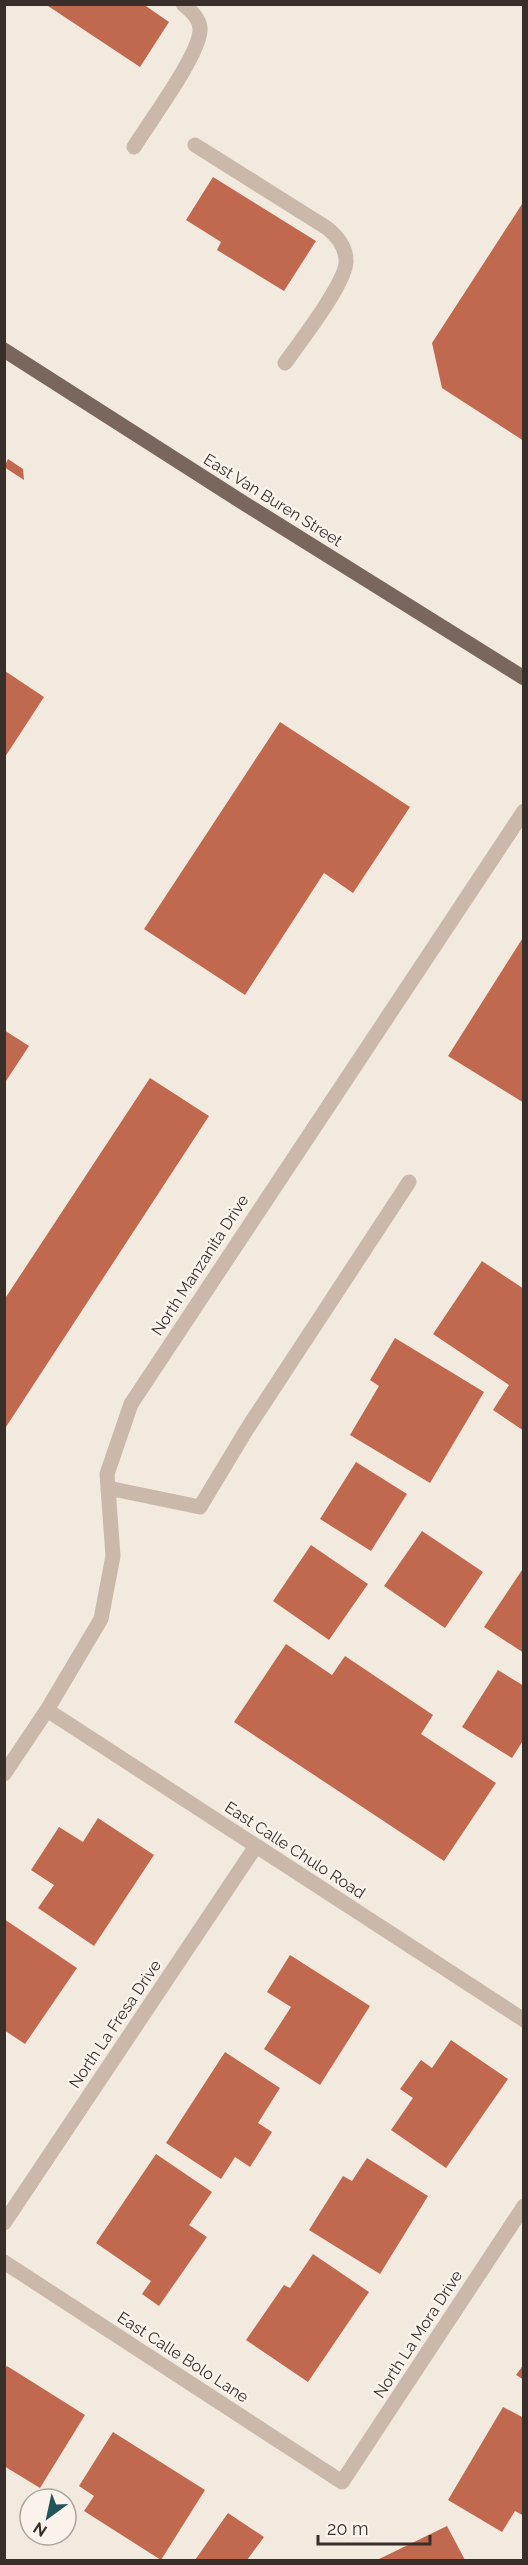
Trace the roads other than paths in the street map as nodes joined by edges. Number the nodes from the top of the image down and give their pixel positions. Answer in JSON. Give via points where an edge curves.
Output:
{"nodes":[{"id":1,"x":183,"y":4,"type":"edge"},
{"id":2,"x":195,"y":145,"type":"dead end"},
{"id":3,"x":134,"y":147,"type":"dead end"},
{"id":4,"x":4,"y":350,"type":"edge"},
{"id":5,"x":285,"y":363,"type":"dead end"},
{"id":6,"x":524,"y":678,"type":"edge"},
{"id":7,"x":524,"y":811,"type":"edge"},
{"id":8,"x":409,"y":1182,"type":"dead end"},
{"id":9,"x":108,"y":1488,"type":"junction"},
{"id":10,"x":47,"y":1710,"type":"junction"},
{"id":11,"x":4,"y":1774,"type":"edge"},
{"id":12,"x":256,"y":1846,"type":"junction"},
{"id":13,"x":524,"y":2020,"type":"edge"},
{"id":14,"x":524,"y":2206,"type":"edge"},
{"id":15,"x":4,"y":2223,"type":"edge"},
{"id":16,"x":4,"y":2262,"type":"edge"},
{"id":17,"x":342,"y":2482,"type":"joint"}],
"edges":[{"from":1,"to":3,"type":"street","via":[[201,28],[195,51]]},
{"from":2,"to":5,"type":"street","via":[[339,238],[346,260],[343,277]]},
{"from":4,"to":6,"type":"main road","name":"East Van Buren Street"},
{"from":7,"to":9,"type":"street","name":"North Manzanita Drive","via":[[131,1404],[107,1474]]},
{"from":8,"to":9,"type":"street","via":[[200,1507]]},
{"from":9,"to":10,"type":"street","name":"North Manzanita Drive","via":[[113,1556],[101,1619]]},
{"from":10,"to":11,"type":"street","name":"North Manzanita Drive"},
{"from":10,"to":12,"type":"street","name":"East Calle Chulo Road"},
{"from":12,"to":13,"type":"street","name":"East Calle Chulo Road"},
{"from":12,"to":15,"type":"street","name":"North La Fresa Drive"},
{"from":14,"to":17,"type":"street","name":"North La Mora Drive"},
{"from":16,"to":17,"type":"street","name":"East Calle Bolo Lane"}]}
